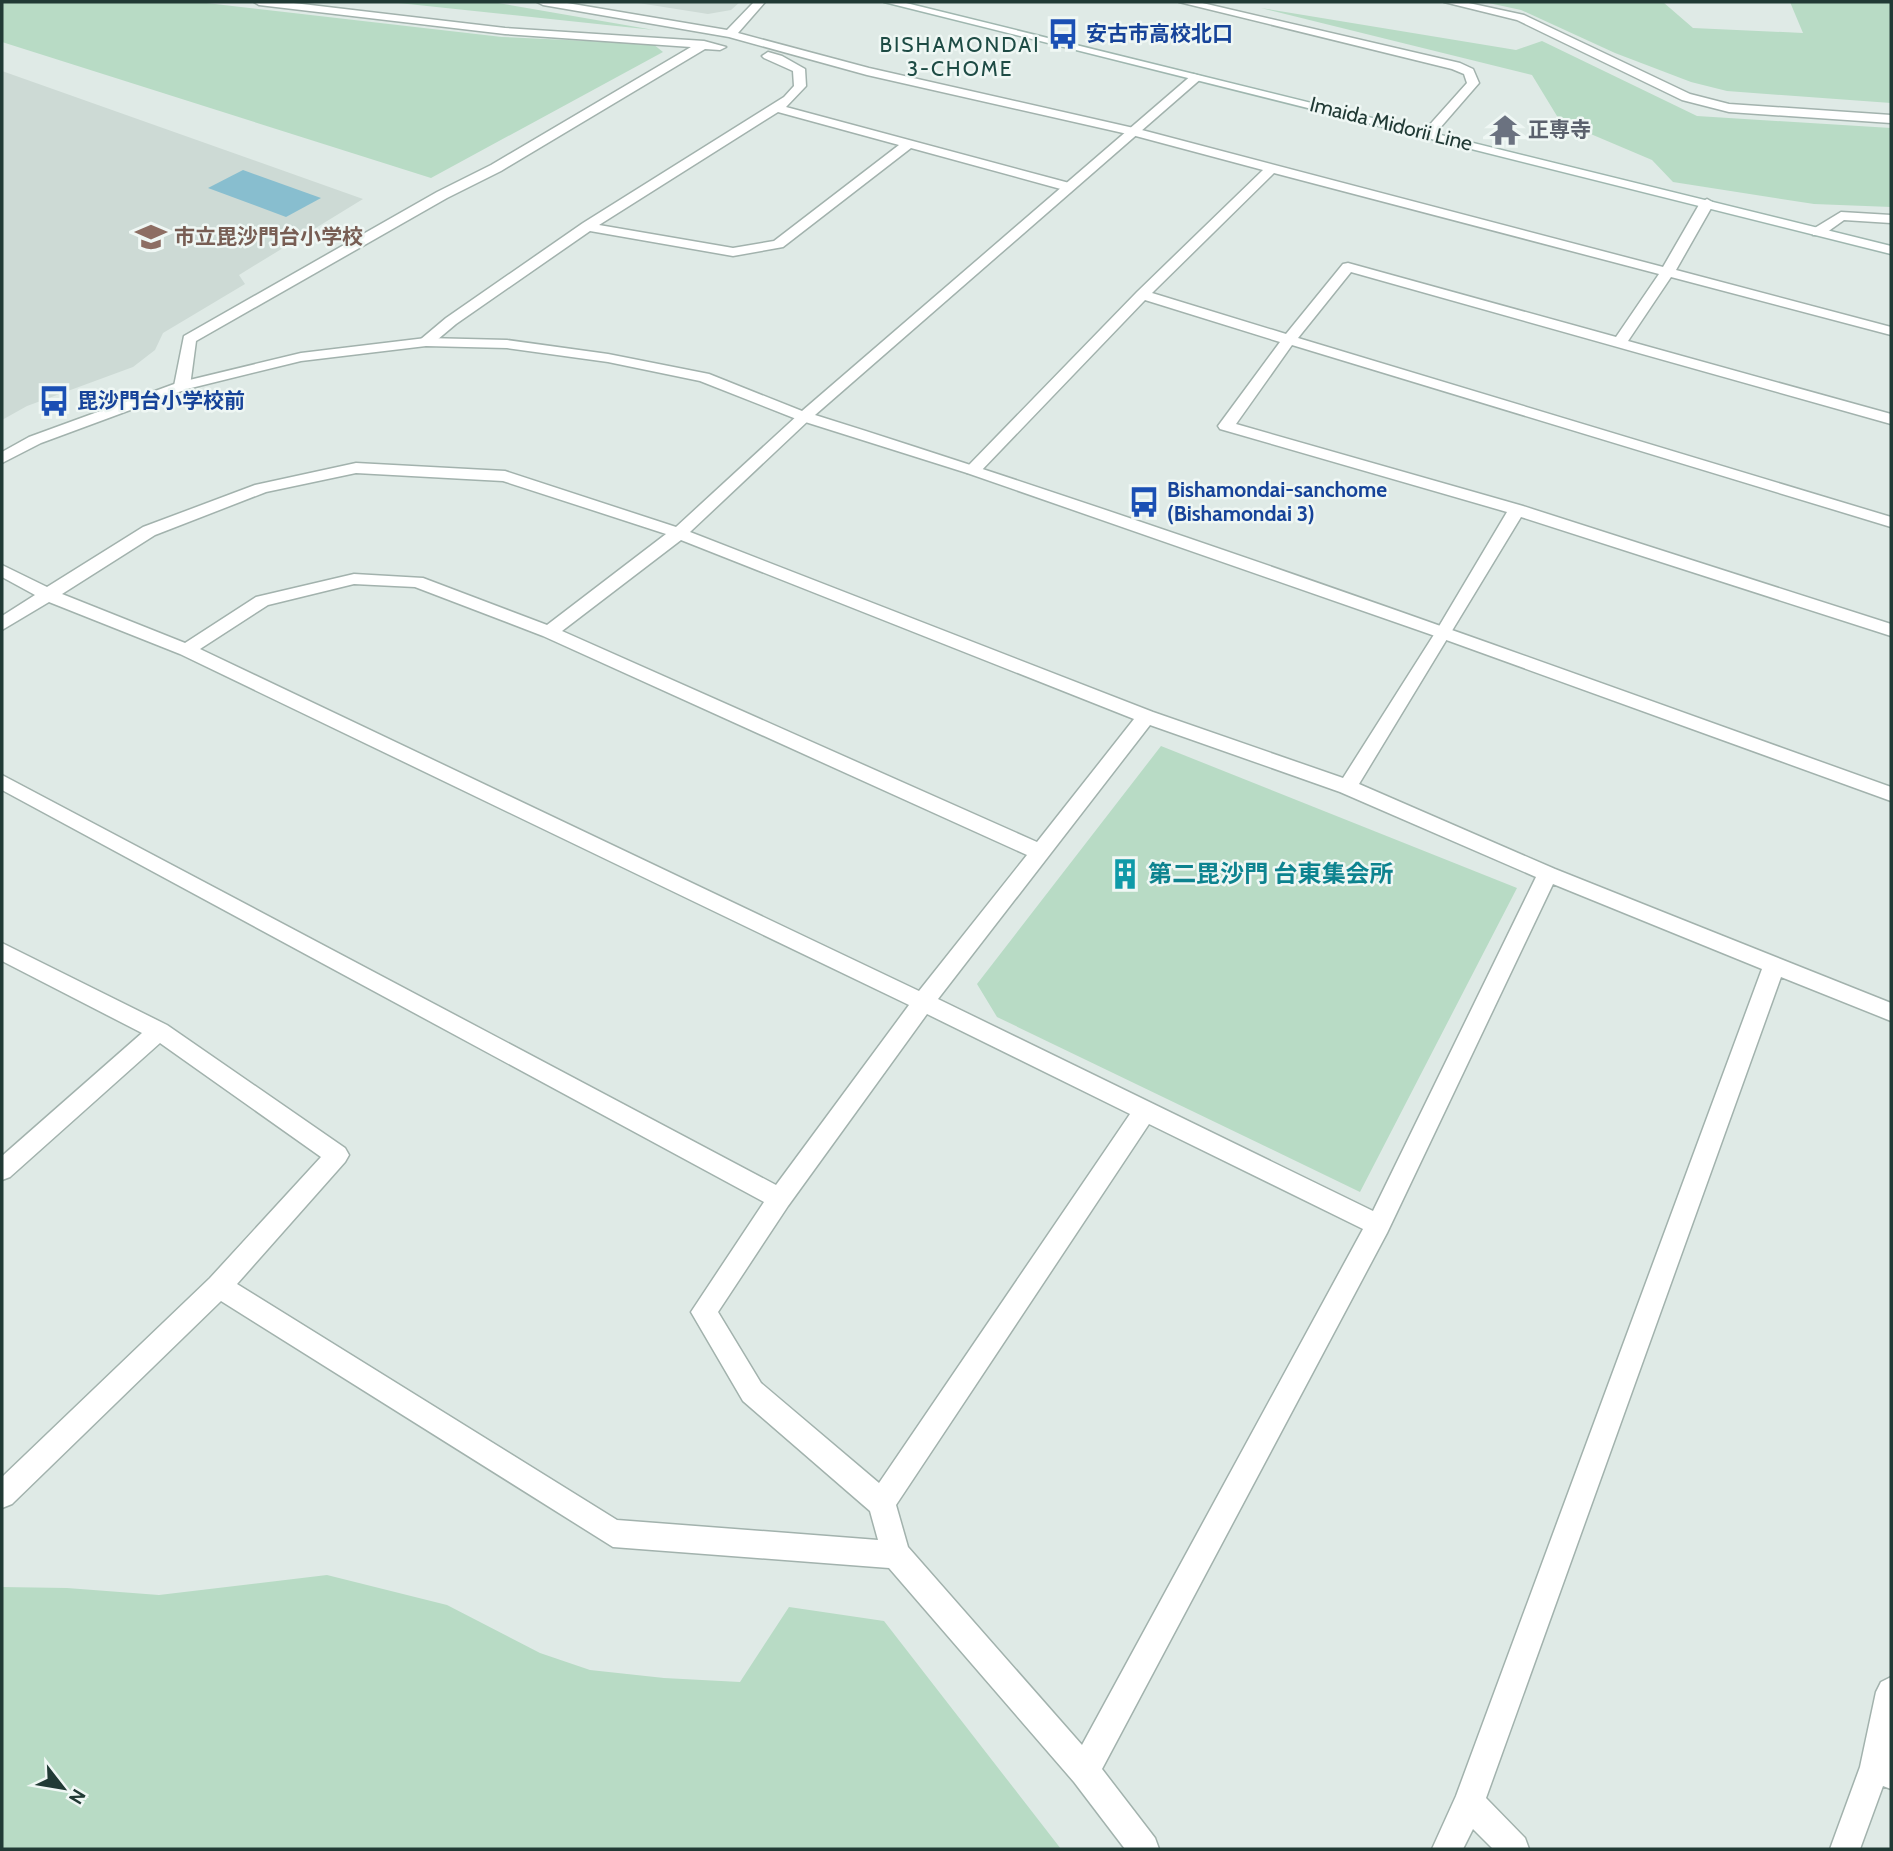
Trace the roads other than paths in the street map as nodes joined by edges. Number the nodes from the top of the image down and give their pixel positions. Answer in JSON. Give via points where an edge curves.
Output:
{"nodes":[{"id":1,"x":259,"y":2,"type":"edge"},
{"id":2,"x":543,"y":2,"type":"edge"},
{"id":3,"x":760,"y":2,"type":"edge"},
{"id":4,"x":890,"y":2,"type":"edge"},
{"id":5,"x":1185,"y":2,"type":"edge"},
{"id":6,"x":1450,"y":2,"type":"edge"},
{"id":7,"x":704,"y":44,"type":"junction"},
{"id":8,"x":733,"y":44,"type":"junction"},
{"id":9,"x":1196,"y":78,"type":"junction"},
{"id":10,"x":774,"y":107,"type":"junction"},
{"id":11,"x":1891,"y":119,"type":"edge"},
{"id":12,"x":1134,"y":132,"type":"junction"},
{"id":13,"x":1429,"y":133,"type":"junction"},
{"id":14,"x":908,"y":144,"type":"junction"},
{"id":15,"x":1272,"y":168,"type":"junction"},
{"id":16,"x":1068,"y":187,"type":"junction"},
{"id":17,"x":1707,"y":203,"type":"junction"},
{"id":18,"x":1891,"y":219,"type":"edge"},
{"id":19,"x":588,"y":226,"type":"junction"},
{"id":20,"x":1818,"y":232,"type":"junction"},
{"id":21,"x":1891,"y":250,"type":"edge"},
{"id":22,"x":1668,"y":271,"type":"junction"},
{"id":23,"x":1142,"y":295,"type":"junction"},
{"id":24,"x":1891,"y":331,"type":"edge"},
{"id":25,"x":1290,"y":338,"type":"junction"},
{"id":26,"x":426,"y":342,"type":"junction"},
{"id":27,"x":1620,"y":342,"type":"junction"},
{"id":28,"x":183,"y":386,"type":"junction"},
{"id":29,"x":804,"y":417,"type":"junction"},
{"id":30,"x":1891,"y":419,"type":"edge"},
{"id":31,"x":2,"y":458,"type":"edge"},
{"id":32,"x":973,"y":470,"type":"junction"},
{"id":33,"x":1517,"y":510,"type":"junction"},
{"id":34,"x":1891,"y":522,"type":"edge"},
{"id":35,"x":679,"y":533,"type":"junction"},
{"id":36,"x":2,"y":570,"type":"edge"},
{"id":37,"x":46,"y":594,"type":"junction"},
{"id":38,"x":2,"y":624,"type":"edge"},
{"id":39,"x":1891,"y":630,"type":"edge"},
{"id":40,"x":549,"y":632,"type":"junction"},
{"id":41,"x":1444,"y":633,"type":"junction"},
{"id":42,"x":187,"y":650,"type":"junction"},
{"id":43,"x":1146,"y":717,"type":"junction"},
{"id":44,"x":2,"y":782,"type":"edge"},
{"id":45,"x":1346,"y":786,"type":"junction"},
{"id":46,"x":1891,"y":794,"type":"edge"},
{"id":47,"x":1042,"y":853,"type":"junction"},
{"id":48,"x":1548,"y":874,"type":"junction"},
{"id":49,"x":2,"y":951,"type":"edge"},
{"id":50,"x":1775,"y":964,"type":"junction"},
{"id":51,"x":923,"y":1002,"type":"junction"},
{"id":52,"x":1891,"y":1012,"type":"edge"},
{"id":53,"x":159,"y":1031,"type":"junction"},
{"id":54,"x":1145,"y":1111,"type":"junction"},
{"id":55,"x":2,"y":1170,"type":"edge"},
{"id":56,"x":780,"y":1199,"type":"junction"},
{"id":57,"x":1378,"y":1225,"type":"junction"},
{"id":58,"x":219,"y":1286,"type":"junction"},
{"id":59,"x":2,"y":1496,"type":"edge"},
{"id":60,"x":882,"y":1503,"type":"junction"},
{"id":61,"x":896,"y":1555,"type":"junction"},
{"id":62,"x":1891,"y":1692,"type":"edge"},
{"id":63,"x":1883,"y":1770,"type":"edge"},
{"id":64,"x":1085,"y":1771,"type":"junction"},
{"id":65,"x":1468,"y":1803,"type":"junction"},
{"id":66,"x":1144,"y":1849,"type":"edge"},
{"id":67,"x":1447,"y":1849,"type":"edge"},
{"id":68,"x":1514,"y":1849,"type":"edge"},
{"id":69,"x":1845,"y":1849,"type":"edge"}],
"edges":[{"from":1,"to":7,"type":"street","via":[[505,32]]},
{"from":2,"to":8,"type":"street"},
{"from":3,"to":8,"type":"street"},
{"from":4,"to":9,"type":"street","name":"Imaida Midorii Line"},
{"from":5,"to":13,"type":"street","via":[[1469,72],[1473,83]]},
{"from":6,"to":11,"type":"street","via":[[1520,17],[1697,99],[1729,108]]},
{"from":7,"to":8,"type":"street"},
{"from":7,"to":28,"type":"street","via":[[496,168],[189,339]]},
{"from":8,"to":10,"type":"street","via":[[799,69],[800,86]]},
{"from":8,"to":12,"type":"street"},
{"from":9,"to":12,"type":"street"},
{"from":9,"to":13,"type":"street","name":"Imaida Midorii Line"},
{"from":10,"to":14,"type":"street"},
{"from":10,"to":19,"type":"street"},
{"from":12,"to":15,"type":"street"},
{"from":12,"to":16,"type":"street"},
{"from":13,"to":17,"type":"street","name":"Imaida Midorii Line"},
{"from":14,"to":16,"type":"street"},
{"from":14,"to":19,"type":"street","via":[[778,244],[733,252]]},
{"from":15,"to":22,"type":"street"},
{"from":15,"to":23,"type":"street"},
{"from":16,"to":29,"type":"street"},
{"from":17,"to":20,"type":"street","name":"Imaida Midorii Line"},
{"from":17,"to":22,"type":"street"},
{"from":18,"to":20,"type":"street","via":[[1841,216]]},
{"from":19,"to":26,"type":"street"},
{"from":20,"to":21,"type":"street","name":"Imaida Midorii Line"},
{"from":22,"to":24,"type":"street"},
{"from":22,"to":27,"type":"street"},
{"from":23,"to":25,"type":"street"},
{"from":23,"to":32,"type":"street"},
{"from":25,"to":27,"type":"street","via":[[1348,267]]},
{"from":25,"to":33,"type":"street","via":[[1226,426]]},
{"from":25,"to":34,"type":"street"},
{"from":26,"to":28,"type":"street","via":[[301,357]]},
{"from":26,"to":29,"type":"street","via":[[507,344],[704,377]]},
{"from":27,"to":30,"type":"street"},
{"from":28,"to":31,"type":"street","via":[[35,440]]},
{"from":29,"to":32,"type":"street"},
{"from":29,"to":35,"type":"street"},
{"from":32,"to":41,"type":"street"},
{"from":33,"to":39,"type":"street"},
{"from":33,"to":41,"type":"street"},
{"from":35,"to":37,"type":"street","via":[[505,476],[356,468],[261,488],[149,531]]},
{"from":35,"to":40,"type":"street"},
{"from":35,"to":43,"type":"street"},
{"from":36,"to":37,"type":"street"},
{"from":37,"to":38,"type":"street"},
{"from":37,"to":42,"type":"street"},
{"from":40,"to":42,"type":"street","via":[[418,582],[354,579],[262,601]]},
{"from":40,"to":47,"type":"street"},
{"from":41,"to":45,"type":"street"},
{"from":41,"to":46,"type":"street"},
{"from":42,"to":51,"type":"street"},
{"from":43,"to":45,"type":"street"},
{"from":43,"to":47,"type":"street"},
{"from":44,"to":56,"type":"street"},
{"from":45,"to":48,"type":"street"},
{"from":47,"to":51,"type":"street"},
{"from":48,"to":50,"type":"street"},
{"from":48,"to":57,"type":"street"},
{"from":49,"to":53,"type":"street"},
{"from":50,"to":52,"type":"street"},
{"from":50,"to":65,"type":"street"},
{"from":51,"to":54,"type":"street"},
{"from":51,"to":56,"type":"street"},
{"from":53,"to":55,"type":"street"},
{"from":53,"to":58,"type":"street","via":[[337,1156]]},
{"from":54,"to":57,"type":"street"},
{"from":54,"to":60,"type":"street"},
{"from":56,"to":60,"type":"street","via":[[704,1312],[752,1392]]},
{"from":57,"to":64,"type":"street"},
{"from":58,"to":59,"type":"street"},
{"from":58,"to":61,"type":"street","via":[[613,1533]]},
{"from":60,"to":61,"type":"street"},
{"from":61,"to":64,"type":"street"},
{"from":62,"to":63,"type":"street"},
{"from":63,"to":69,"type":"street"},
{"from":64,"to":66,"type":"street"},
{"from":65,"to":67,"type":"street"},
{"from":65,"to":68,"type":"street"}]}
